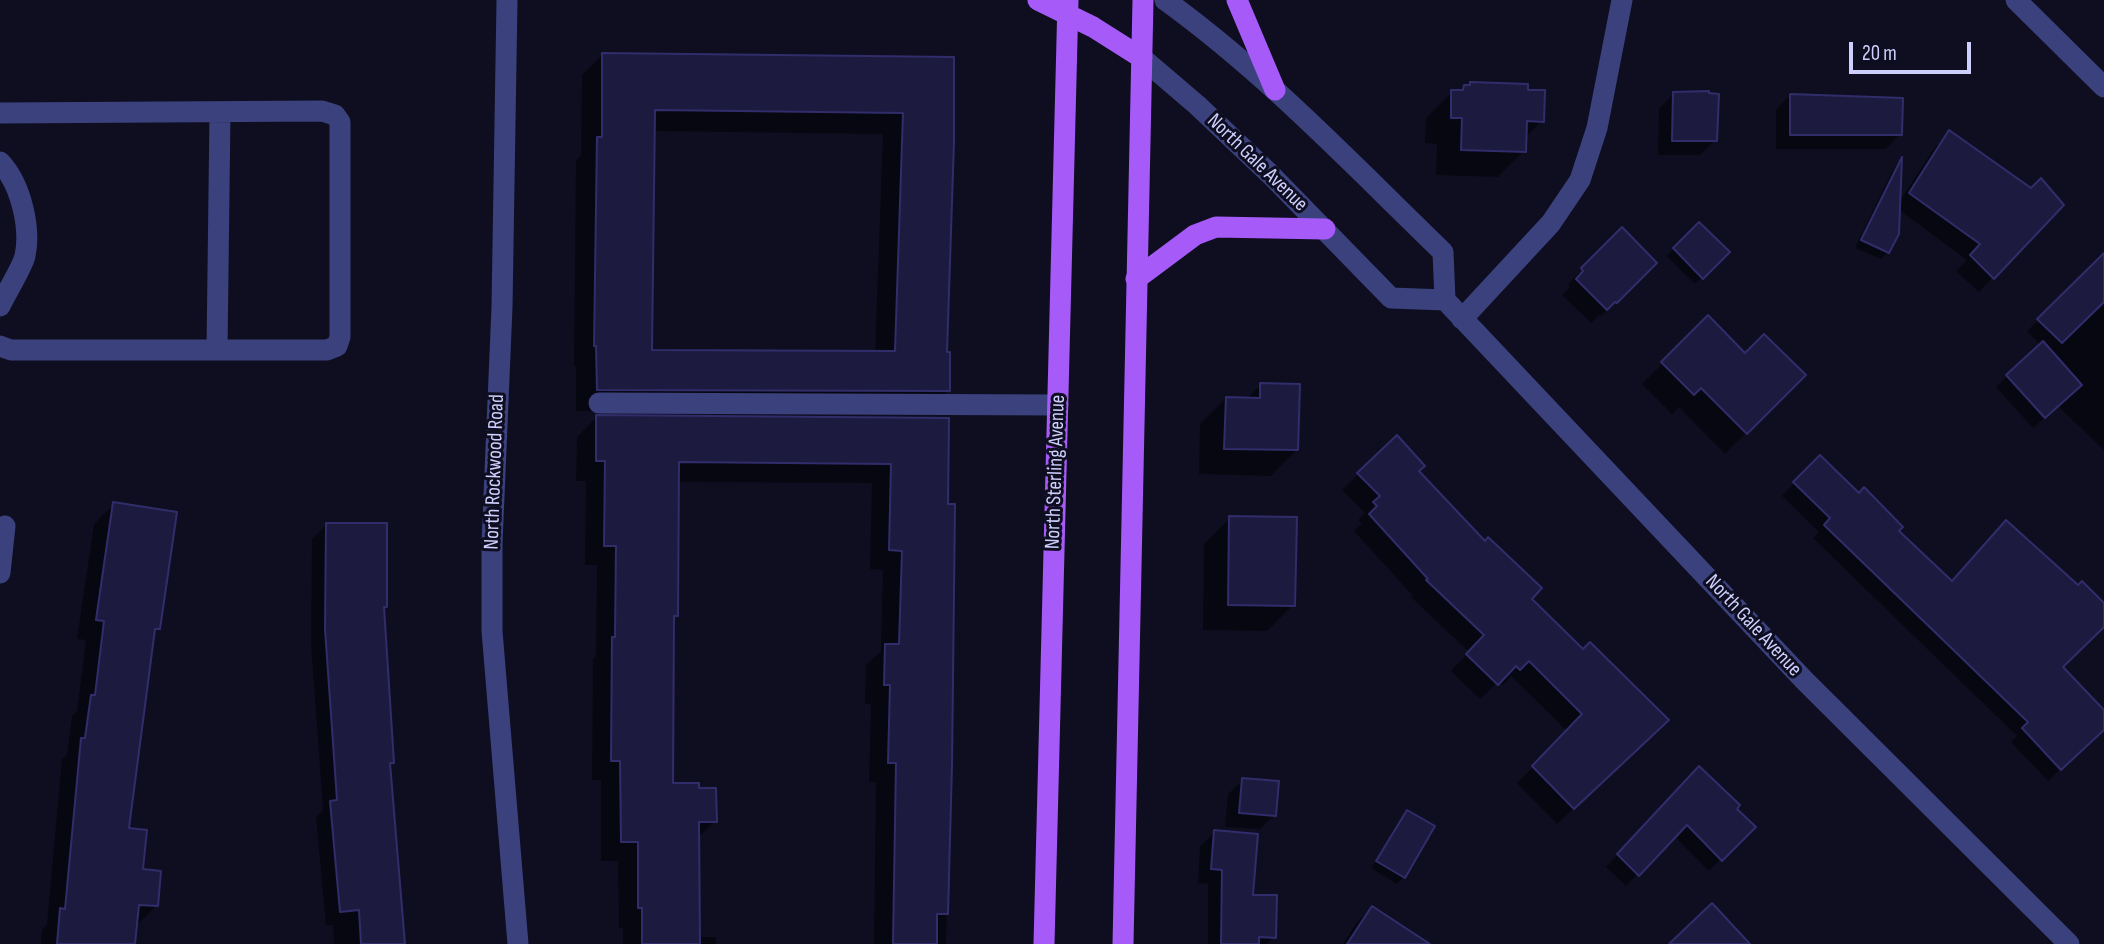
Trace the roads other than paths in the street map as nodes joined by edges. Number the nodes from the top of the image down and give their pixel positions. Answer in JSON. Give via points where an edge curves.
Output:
{"nodes":[{"id":1,"x":507,"y":0,"type":"edge"},
{"id":2,"x":1038,"y":0,"type":"edge"},
{"id":3,"x":1143,"y":0,"type":"edge"},
{"id":4,"x":1165,"y":0,"type":"edge"},
{"id":5,"x":1237,"y":0,"type":"edge"},
{"id":6,"x":1622,"y":0,"type":"edge"},
{"id":7,"x":2015,"y":0,"type":"edge"},
{"id":8,"x":1068,"y":7,"type":"edge"},
{"id":9,"x":1142,"y":58,"type":"junction"},
{"id":10,"x":2104,"y":87,"type":"edge"},
{"id":11,"x":1275,"y":90,"type":"junction"},
{"id":12,"x":0,"y":113,"type":"edge"},
{"id":13,"x":220,"y":113,"type":"junction"},
{"id":14,"x":0,"y":162,"type":"edge"},
{"id":15,"x":1325,"y":229,"type":"junction"},
{"id":16,"x":1136,"y":279,"type":"junction"},
{"id":17,"x":1445,"y":300,"type":"junction"},
{"id":18,"x":0,"y":306,"type":"edge"},
{"id":19,"x":1462,"y":319,"type":"junction"},
{"id":20,"x":0,"y":345,"type":"edge"},
{"id":21,"x":217,"y":350,"type":"junction"},
{"id":22,"x":599,"y":403,"type":"dead end"},
{"id":23,"x":1058,"y":405,"type":"junction"},
{"id":24,"x":5,"y":526,"type":"dead end"},
{"id":25,"x":0,"y":573,"type":"edge"},
{"id":26,"x":518,"y":944,"type":"edge"},
{"id":27,"x":1045,"y":944,"type":"edge"},
{"id":28,"x":1124,"y":944,"type":"edge"},
{"id":29,"x":2069,"y":944,"type":"edge"}],
"edges":[{"from":1,"to":26,"type":"street","name":"North Rockwood Road","via":[[492,631]]},
{"from":2,"to":8,"type":"main road","name":"North Gale Avenue"},
{"from":3,"to":9,"type":"main road"},
{"from":4,"to":11,"type":"street"},
{"from":5,"to":11,"type":"main road"},
{"from":6,"to":19,"type":"street","via":[[1597,128],[1580,180],[1551,223]]},
{"from":7,"to":10,"type":"street"},
{"from":8,"to":9,"type":"main road","name":"North Gale Avenue"},
{"from":8,"to":23,"type":"main road","name":"North Sterling Avenue"},
{"from":9,"to":15,"type":"street","name":"North Gale Avenue","via":[[1205,112]]},
{"from":9,"to":16,"type":"main road"},
{"from":11,"to":17,"type":"street","via":[[1443,252]]},
{"from":12,"to":13,"type":"street"},
{"from":13,"to":21,"type":"street"},
{"from":13,"to":21,"type":"street","via":[[322,111],[340,122],[340,337],[337,346],[327,350]]},
{"from":14,"to":18,"type":"street","via":[[20,201],[26,232],[25,258]]},
{"from":15,"to":16,"type":"main road","via":[[1216,227],[1195,235]]},
{"from":15,"to":17,"type":"street","name":"North Gale Avenue","via":[[1391,298]]},
{"from":16,"to":28,"type":"main road"},
{"from":17,"to":19,"type":"street","name":"North Gale Avenue"},
{"from":19,"to":29,"type":"street","name":"North Gale Avenue","via":[[1804,680]]},
{"from":20,"to":21,"type":"street","via":[[11,350]]},
{"from":22,"to":23,"type":"street"},
{"from":23,"to":27,"type":"main road","name":"North Sterling Avenue"},
{"from":24,"to":25,"type":"street"}]}
